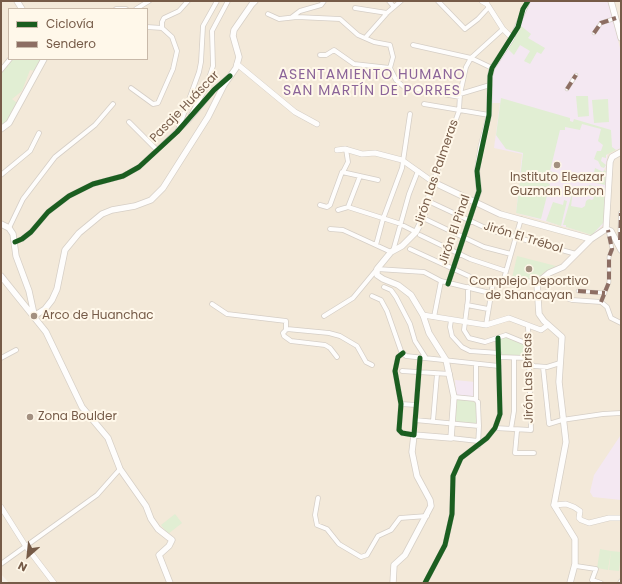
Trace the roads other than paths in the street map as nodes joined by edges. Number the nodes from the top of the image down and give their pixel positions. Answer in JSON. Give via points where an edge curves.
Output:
{"nodes":[{"id":1,"x":149,"y":1,"type":"edge"},
{"id":2,"x":188,"y":1,"type":"edge"},
{"id":3,"x":216,"y":1,"type":"edge"},
{"id":4,"x":228,"y":1,"type":"edge"},
{"id":5,"x":255,"y":1,"type":"edge"},
{"id":6,"x":324,"y":1,"type":"edge"},
{"id":7,"x":389,"y":1,"type":"edge"},
{"id":8,"x":402,"y":1,"type":"edge"},
{"id":9,"x":438,"y":1,"type":"edge"},
{"id":10,"x":528,"y":1,"type":"edge"},
{"id":11,"x":611,"y":1,"type":"edge"},
{"id":12,"x":486,"y":3,"type":"edge"},
{"id":13,"x":394,"y":7,"type":"junction"},
{"id":14,"x":138,"y":8,"type":"edge"},
{"id":15,"x":355,"y":8,"type":"dead end"},
{"id":16,"x":386,"y":13,"type":"junction"},
{"id":17,"x":268,"y":14,"type":"dead end"},
{"id":18,"x":292,"y":17,"type":"junction"},
{"id":19,"x":616,"y":18,"type":"junction"},
{"id":20,"x":148,"y":27,"type":"edge"},
{"id":21,"x":162,"y":28,"type":"junction"},
{"id":22,"x":503,"y":29,"type":"junction"},
{"id":23,"x":594,"y":33,"type":"dead end"},
{"id":24,"x":365,"y":38,"type":"junction"},
{"id":25,"x":512,"y":38,"type":"junction"},
{"id":26,"x":621,"y":38,"type":"edge"},
{"id":27,"x":413,"y":45,"type":"dead end"},
{"id":28,"x":320,"y":55,"type":"dead end"},
{"id":29,"x":471,"y":58,"type":"junction"},
{"id":30,"x":9,"y":60,"type":"edge"},
{"id":31,"x":43,"y":60,"type":"edge"},
{"id":32,"x":237,"y":64,"type":"junction"},
{"id":33,"x":390,"y":68,"type":"junction"},
{"id":34,"x":492,"y":68,"type":"junction"},
{"id":35,"x":1,"y":70,"type":"edge"},
{"id":36,"x":576,"y":75,"type":"dead end"},
{"id":37,"x":230,"y":76,"type":"junction"},
{"id":38,"x":490,"y":85,"type":"junction"},
{"id":39,"x":131,"y":88,"type":"dead end"},
{"id":40,"x":567,"y":89,"type":"dead end"},
{"id":41,"x":460,"y":96,"type":"junction"},
{"id":42,"x":113,"y":104,"type":"dead end"},
{"id":43,"x":424,"y":104,"type":"dead end"},
{"id":44,"x":459,"y":111,"type":"junction"},
{"id":45,"x":410,"y":114,"type":"dead end"},
{"id":46,"x":489,"y":115,"type":"junction"},
{"id":47,"x":188,"y":121,"type":"junction"},
{"id":48,"x":129,"y":122,"type":"dead end"},
{"id":49,"x":317,"y":124,"type":"dead end"},
{"id":50,"x":1,"y":130,"type":"edge"},
{"id":51,"x":177,"y":132,"type":"junction"},
{"id":52,"x":39,"y":133,"type":"dead end"},
{"id":53,"x":346,"y":149,"type":"junction"},
{"id":54,"x":157,"y":150,"type":"junction"},
{"id":55,"x":337,"y":150,"type":"dead end"},
{"id":56,"x":621,"y":152,"type":"edge"},
{"id":57,"x":402,"y":160,"type":"junction"},
{"id":58,"x":418,"y":171,"type":"junction"},
{"id":59,"x":343,"y":172,"type":"junction"},
{"id":60,"x":1,"y":175,"type":"edge"},
{"id":61,"x":360,"y":176,"type":"junction"},
{"id":62,"x":378,"y":180,"type":"dead end"},
{"id":63,"x":433,"y":182,"type":"junction"},
{"id":64,"x":428,"y":201,"type":"junction"},
{"id":65,"x":475,"y":203,"type":"junction"},
{"id":66,"x":320,"y":205,"type":"dead end"},
{"id":67,"x":348,"y":207,"type":"junction"},
{"id":68,"x":338,"y":210,"type":"dead end"},
{"id":69,"x":621,"y":213,"type":"edge"},
{"id":70,"x":423,"y":218,"type":"junction"},
{"id":71,"x":383,"y":219,"type":"junction"},
{"id":72,"x":521,"y":219,"type":"junction"},
{"id":73,"x":468,"y":220,"type":"junction"},
{"id":74,"x":1,"y":224,"type":"edge"},
{"id":75,"x":401,"y":224,"type":"junction"},
{"id":76,"x":9,"y":228,"type":"junction"},
{"id":77,"x":608,"y":228,"type":"junction"},
{"id":78,"x":330,"y":229,"type":"dead end"},
{"id":79,"x":418,"y":233,"type":"junction"},
{"id":80,"x":517,"y":236,"type":"junction"},
{"id":81,"x":463,"y":238,"type":"junction"},
{"id":82,"x":591,"y":238,"type":"junction"},
{"id":83,"x":619,"y":241,"type":"edge"},
{"id":84,"x":15,"y":242,"type":"junction"},
{"id":85,"x":376,"y":245,"type":"junction"},
{"id":86,"x":410,"y":250,"type":"dead end"},
{"id":87,"x":621,"y":250,"type":"edge"},
{"id":88,"x":392,"y":251,"type":"junction"},
{"id":89,"x":457,"y":254,"type":"junction"},
{"id":90,"x":511,"y":254,"type":"junction"},
{"id":91,"x":576,"y":254,"type":"junction"},
{"id":92,"x":452,"y":269,"type":"junction"},
{"id":93,"x":377,"y":270,"type":"junction"},
{"id":94,"x":506,"y":271,"type":"junction"},
{"id":95,"x":1,"y":276,"type":"edge"},
{"id":96,"x":441,"y":282,"type":"junction"},
{"id":97,"x":503,"y":282,"type":"junction"},
{"id":98,"x":492,"y":283,"type":"junction"},
{"id":99,"x":537,"y":283,"type":"junction"},
{"id":100,"x":448,"y":284,"type":"junction"},
{"id":101,"x":384,"y":287,"type":"dead end"},
{"id":102,"x":468,"y":287,"type":"junction"},
{"id":103,"x":578,"y":291,"type":"dead end"},
{"id":104,"x":547,"y":292,"type":"dead end"},
{"id":105,"x":490,"y":293,"type":"junction"},
{"id":106,"x":605,"y":294,"type":"junction"},
{"id":107,"x":372,"y":296,"type":"dead end"},
{"id":108,"x":31,"y":300,"type":"junction"},
{"id":109,"x":601,"y":302,"type":"junction"},
{"id":110,"x":24,"y":303,"type":"junction"},
{"id":111,"x":212,"y":304,"type":"dead end"},
{"id":112,"x":467,"y":305,"type":"junction"},
{"id":113,"x":488,"y":309,"type":"junction"},
{"id":114,"x":422,"y":314,"type":"junction"},
{"id":115,"x":34,"y":316,"type":"junction"},
{"id":116,"x":324,"y":316,"type":"dead end"},
{"id":117,"x":434,"y":316,"type":"junction"},
{"id":118,"x":452,"y":320,"type":"junction"},
{"id":119,"x":464,"y":322,"type":"junction"},
{"id":120,"x":621,"y":323,"type":"edge"},
{"id":121,"x":486,"y":325,"type":"junction"},
{"id":122,"x":548,"y":325,"type":"junction"},
{"id":123,"x":528,"y":326,"type":"junction"},
{"id":124,"x":286,"y":330,"type":"junction"},
{"id":125,"x":498,"y":338,"type":"junction"},
{"id":126,"x":528,"y":344,"type":"junction"},
{"id":127,"x":16,"y":350,"type":"dead end"},
{"id":128,"x":403,"y":353,"type":"junction"},
{"id":129,"x":499,"y":355,"type":"junction"},
{"id":130,"x":338,"y":357,"type":"dead end"},
{"id":131,"x":1,"y":358,"type":"edge"},
{"id":132,"x":420,"y":358,"type":"junction"},
{"id":133,"x":426,"y":358,"type":"junction"},
{"id":134,"x":514,"y":358,"type":"junction"},
{"id":135,"x":446,"y":360,"type":"junction"},
{"id":136,"x":528,"y":360,"type":"junction"},
{"id":137,"x":560,"y":363,"type":"junction"},
{"id":138,"x":476,"y":364,"type":"junction"},
{"id":139,"x":372,"y":365,"type":"dead end"},
{"id":140,"x":499,"y":366,"type":"junction"},
{"id":141,"x":543,"y":367,"type":"junction"},
{"id":142,"x":402,"y":371,"type":"dead end"},
{"id":143,"x":419,"y":373,"type":"junction"},
{"id":144,"x":438,"y":374,"type":"junction"},
{"id":145,"x":450,"y":374,"type":"junction"},
{"id":146,"x":454,"y":397,"type":"junction"},
{"id":147,"x":476,"y":400,"type":"junction"},
{"id":148,"x":401,"y":404,"type":"junction"},
{"id":149,"x":416,"y":405,"type":"junction"},
{"id":150,"x":621,"y":413,"type":"edge"},
{"id":151,"x":415,"y":420,"type":"junction"},
{"id":152,"x":562,"y":420,"type":"junction"},
{"id":153,"x":433,"y":421,"type":"junction"},
{"id":154,"x":451,"y":424,"type":"junction"},
{"id":155,"x":480,"y":426,"type":"junction"},
{"id":156,"x":495,"y":428,"type":"junction"},
{"id":157,"x":511,"y":429,"type":"junction"},
{"id":158,"x":518,"y":431,"type":"junction"},
{"id":159,"x":414,"y":435,"type":"junction"},
{"id":160,"x":450,"y":438,"type":"junction"},
{"id":161,"x":478,"y":443,"type":"junction"},
{"id":162,"x":534,"y":453,"type":"dead end"},
{"id":163,"x":120,"y":469,"type":"junction"},
{"id":164,"x":318,"y":498,"type":"dead end"},
{"id":165,"x":554,"y":505,"type":"junction"},
{"id":166,"x":1,"y":507,"type":"edge"},
{"id":167,"x":3,"y":515,"type":"edge"},
{"id":168,"x":427,"y":516,"type":"junction"},
{"id":169,"x":621,"y":518,"type":"edge"},
{"id":170,"x":25,"y":545,"type":"junction"},
{"id":171,"x":1,"y":564,"type":"edge"},
{"id":172,"x":575,"y":564,"type":"junction"},
{"id":173,"x":54,"y":583,"type":"edge"},
{"id":174,"x":170,"y":583,"type":"edge"},
{"id":175,"x":393,"y":583,"type":"edge"},
{"id":176,"x":425,"y":583,"type":"edge"},
{"id":177,"x":570,"y":583,"type":"edge"},
{"id":178,"x":601,"y":583,"type":"edge"}],
"edges":[{"from":1,"to":14,"type":"street"},
{"from":2,"to":21,"type":"street","via":[[179,12],[164,18]]},
{"from":3,"to":51,"type":"street","via":[[203,26],[199,72]]},
{"from":4,"to":47,"type":"street","via":[[212,31],[214,54],[211,72]]},
{"from":5,"to":32,"type":"main road","via":[[234,30],[233,36],[239,56]]},
{"from":6,"to":18,"type":"street","via":[[321,5],[300,11]]},
{"from":7,"to":13,"type":"street"},
{"from":8,"to":13,"type":"street"},
{"from":9,"to":12,"type":"street","via":[[465,29],[478,19]]},
{"from":10,"to":25,"type":"street","name":"Jirón El Pinal"},
{"from":11,"to":19,"type":"main road"},
{"from":12,"to":22,"type":"street"},
{"from":13,"to":16,"type":"street"},
{"from":15,"to":16,"type":"street"},
{"from":16,"to":24,"type":"street"},
{"from":17,"to":18,"type":"street","via":[[279,19]]},
{"from":18,"to":24,"type":"street","via":[[337,18]]},
{"from":19,"to":23,"type":"street","via":[[601,23]]},
{"from":19,"to":26,"type":"main road"},
{"from":20,"to":21,"type":"street"},
{"from":21,"to":39,"type":"street","via":[[172,37],[177,51],[173,69],[159,101],[153,104]]},
{"from":22,"to":25,"type":"street"},
{"from":22,"to":29,"type":"street","name":"Jirón Las Palmeras"},
{"from":24,"to":33,"type":"street","via":[[390,45],[394,57]]},
{"from":25,"to":34,"type":"street","name":"Jirón El Pinal"},
{"from":27,"to":29,"type":"street"},
{"from":28,"to":33,"type":"street","via":[[326,55],[334,50],[354,64]]},
{"from":29,"to":34,"type":"street"},
{"from":29,"to":41,"type":"street","name":"Jirón Las Palmeras","via":[[466,67]]},
{"from":30,"to":35,"type":"street"},
{"from":31,"to":50,"type":"main road","via":[[9,123]]},
{"from":32,"to":37,"type":"main road"},
{"from":32,"to":49,"type":"street","via":[[295,112]]},
{"from":33,"to":41,"type":"street","via":[[396,80],[404,87]]},
{"from":34,"to":38,"type":"street","name":"Jirón El Pinal"},
{"from":36,"to":40,"type":"street"},
{"from":37,"to":47,"type":"street","name":"Pasaje Huáscar","via":[[214,90]]},
{"from":37,"to":115,"type":"main road","via":[[163,188],[151,200],[102,214],[68,244],[52,300],[45,309]]},
{"from":38,"to":41,"type":"street"},
{"from":38,"to":46,"type":"street","name":"Jirón El Pinal"},
{"from":41,"to":44,"type":"street","name":"Jirón Las Palmeras"},
{"from":42,"to":76,"type":"street","via":[[95,125],[55,157],[23,199]]},
{"from":43,"to":44,"type":"street"},
{"from":44,"to":46,"type":"street"},
{"from":44,"to":63,"type":"street","name":"Jirón Las Palmeras"},
{"from":45,"to":57,"type":"street"},
{"from":46,"to":65,"type":"street","name":"Jirón El Pinal","via":[[477,171],[480,190]]},
{"from":47,"to":51,"type":"street","name":"Pasaje Huáscar"},
{"from":48,"to":54,"type":"street"},
{"from":51,"to":54,"type":"street","name":"Pasaje Huáscar"},
{"from":52,"to":60,"type":"street","via":[[30,151]]},
{"from":53,"to":55,"type":"street"},
{"from":53,"to":57,"type":"street"},
{"from":53,"to":59,"type":"street","via":[[348,162]]},
{"from":54,"to":84,"type":"street","name":"Pasaje Huáscar","via":[[139,167],[122,176],[93,184],[69,196],[48,212],[31,232]]},
{"from":56,"to":77,"type":"main road","via":[[612,157],[610,162]]},
{"from":57,"to":58,"type":"street"},
{"from":57,"to":71,"type":"street","via":[[402,168]]},
{"from":58,"to":63,"type":"street"},
{"from":58,"to":75,"type":"street"},
{"from":59,"to":61,"type":"street"},
{"from":59,"to":66,"type":"street","via":[[330,205]]},
{"from":61,"to":62,"type":"street"},
{"from":61,"to":67,"type":"street"},
{"from":63,"to":64,"type":"main road","name":"Jirón Las Palmeras"},
{"from":63,"to":65,"type":"main road"},
{"from":64,"to":70,"type":"main road","name":"Jirón Las Palmeras"},
{"from":64,"to":73,"type":"street","name":"Jirón El Trébol"},
{"from":65,"to":72,"type":"main road","via":[[500,214]]},
{"from":65,"to":73,"type":"street","name":"Jirón El Pinal"},
{"from":67,"to":68,"type":"street"},
{"from":67,"to":71,"type":"street"},
{"from":69,"to":83,"type":"street"},
{"from":70,"to":79,"type":"main road","name":"Jirón Las Palmeras"},
{"from":70,"to":81,"type":"street"},
{"from":71,"to":75,"type":"street"},
{"from":71,"to":85,"type":"street"},
{"from":72,"to":80,"type":"street"},
{"from":72,"to":82,"type":"main road"},
{"from":73,"to":80,"type":"street","name":"Jirón El Trébol","via":[[490,230]]},
{"from":73,"to":81,"type":"street","name":"Jirón El Pinal"},
{"from":74,"to":76,"type":"main road"},
{"from":75,"to":79,"type":"street"},
{"from":75,"to":88,"type":"street"},
{"from":76,"to":84,"type":"main road"},
{"from":77,"to":82,"type":"main road"},
{"from":77,"to":83,"type":"main road"},
{"from":77,"to":106,"type":"street","via":[[612,249],[609,257],[609,282]]},
{"from":78,"to":85,"type":"street","via":[[343,230]]},
{"from":79,"to":88,"type":"main road","name":"Jirón Las Palmeras"},
{"from":79,"to":89,"type":"street"},
{"from":80,"to":90,"type":"street"},
{"from":80,"to":91,"type":"street","name":"Jirón El Trébol"},
{"from":81,"to":89,"type":"street","name":"Jirón El Pinal"},
{"from":81,"to":90,"type":"street"},
{"from":82,"to":91,"type":"main road"},
{"from":83,"to":87,"type":"main road"},
{"from":84,"to":108,"type":"main road","via":[[16,256]]},
{"from":85,"to":88,"type":"street"},
{"from":86,"to":92,"type":"street"},
{"from":88,"to":93,"type":"main road","name":"Jirón Las Palmeras"},
{"from":89,"to":92,"type":"street","name":"Jirón El Pinal"},
{"from":89,"to":94,"type":"street"},
{"from":90,"to":94,"type":"street"},
{"from":91,"to":99,"type":"main road","via":[[563,267],[549,273]]},
{"from":92,"to":98,"type":"street","via":[[484,283]]},
{"from":92,"to":100,"type":"street","name":"Jirón El Pinal"},
{"from":93,"to":96,"type":"street","via":[[424,272]]},
{"from":93,"to":114,"type":"main road","via":[[377,275],[411,294]]},
{"from":93,"to":116,"type":"street","name":"Jirón Las Palmeras","via":[[354,298]]},
{"from":94,"to":97,"type":"street"},
{"from":95,"to":110,"type":"main road"},
{"from":96,"to":100,"type":"street"},
{"from":96,"to":117,"type":"street"},
{"from":97,"to":98,"type":"street"},
{"from":97,"to":99,"type":"street","via":[[518,279]]},
{"from":98,"to":105,"type":"street"},
{"from":99,"to":122,"type":"main road","via":[[539,314]]},
{"from":100,"to":102,"type":"street"},
{"from":101,"to":133,"type":"street","via":[[391,290],[396,297]]},
{"from":102,"to":105,"type":"street"},
{"from":102,"to":112,"type":"street"},
{"from":103,"to":106,"type":"street"},
{"from":104,"to":109,"type":"street","via":[[572,300]]},
{"from":105,"to":113,"type":"street"},
{"from":106,"to":109,"type":"street"},
{"from":107,"to":128,"type":"street","via":[[381,300],[387,311]]},
{"from":108,"to":110,"type":"main road","via":[[30,303]]},
{"from":108,"to":115,"type":"main road"},
{"from":109,"to":120,"type":"street","via":[[607,307],[611,318]]},
{"from":110,"to":115,"type":"main road"},
{"from":111,"to":124,"type":"street","via":[[227,314],[286,321]]},
{"from":112,"to":113,"type":"street"},
{"from":112,"to":119,"type":"street"},
{"from":113,"to":121,"type":"street"},
{"from":114,"to":117,"type":"street"},
{"from":114,"to":135,"type":"main road"},
{"from":115,"to":163,"type":"main road","via":[[46,332],[82,407],[108,438]]},
{"from":117,"to":118,"type":"street"},
{"from":118,"to":119,"type":"street"},
{"from":118,"to":129,"type":"street","via":[[452,336],[462,347],[470,351]]},
{"from":119,"to":121,"type":"street"},
{"from":119,"to":125,"type":"street","via":[[464,330],[469,338],[485,342]]},
{"from":121,"to":123,"type":"street","via":[[509,318]]},
{"from":122,"to":123,"type":"street","via":[[543,329]]},
{"from":122,"to":137,"type":"main road","via":[[562,337]]},
{"from":123,"to":126,"type":"street","name":"Jirón Las Brisas"},
{"from":124,"to":130,"type":"street","via":[[283,334],[286,338],[322,344]]},
{"from":124,"to":139,"type":"street","via":[[340,336],[357,346],[366,362]]},
{"from":125,"to":126,"type":"street","via":[[506,335]]},
{"from":125,"to":129,"type":"street"},
{"from":126,"to":136,"type":"street","name":"Jirón Las Brisas"},
{"from":127,"to":131,"type":"street"},
{"from":128,"to":132,"type":"street","via":[[406,356]]},
{"from":128,"to":148,"type":"street","via":[[398,357],[394,371]]},
{"from":129,"to":134,"type":"street"},
{"from":129,"to":140,"type":"street"},
{"from":132,"to":133,"type":"street"},
{"from":132,"to":143,"type":"street"},
{"from":133,"to":135,"type":"street"},
{"from":134,"to":136,"type":"street"},
{"from":134,"to":157,"type":"street","via":[[514,411]]},
{"from":135,"to":138,"type":"street"},
{"from":135,"to":145,"type":"main road"},
{"from":136,"to":141,"type":"street","via":[[534,366]]},
{"from":136,"to":158,"type":"street","name":"Jirón Las Brisas","via":[[531,430]]},
{"from":137,"to":141,"type":"street"},
{"from":137,"to":152,"type":"main road"},
{"from":138,"to":140,"type":"street"},
{"from":138,"to":147,"type":"street"},
{"from":140,"to":156,"type":"street","via":[[500,414]]},
{"from":141,"to":152,"type":"street","via":[[549,424]]},
{"from":142,"to":143,"type":"street"},
{"from":143,"to":144,"type":"street"},
{"from":143,"to":149,"type":"street"},
{"from":144,"to":145,"type":"street"},
{"from":144,"to":153,"type":"street"},
{"from":145,"to":146,"type":"main road"},
{"from":146,"to":147,"type":"street"},
{"from":146,"to":154,"type":"main road"},
{"from":147,"to":155,"type":"street"},
{"from":148,"to":149,"type":"street"},
{"from":148,"to":159,"type":"street","via":[[399,430]]},
{"from":149,"to":151,"type":"street"},
{"from":150,"to":152,"type":"street"},
{"from":151,"to":153,"type":"street"},
{"from":151,"to":159,"type":"street"},
{"from":152,"to":165,"type":"main road","via":[[566,448]]},
{"from":153,"to":154,"type":"street"},
{"from":154,"to":155,"type":"street"},
{"from":154,"to":160,"type":"main road"},
{"from":155,"to":161,"type":"street"},
{"from":156,"to":157,"type":"street"},
{"from":156,"to":161,"type":"street"},
{"from":157,"to":158,"type":"street"},
{"from":158,"to":162,"type":"street","via":[[515,453]]},
{"from":159,"to":160,"type":"main road"},
{"from":159,"to":168,"type":"main road","via":[[412,452],[417,476],[431,506]]},
{"from":160,"to":161,"type":"street"},
{"from":161,"to":176,"type":"street","via":[[461,458],[453,476],[452,514],[445,545]]},
{"from":163,"to":170,"type":"street","via":[[97,495]]},
{"from":163,"to":174,"type":"main road","via":[[146,506],[151,519],[172,540],[170,546],[159,555]]},
{"from":164,"to":168,"type":"street","via":[[315,515],[317,525],[327,530],[339,544],[361,557],[369,553],[378,536],[391,530],[400,518]]},
{"from":165,"to":169,"type":"street","via":[[569,505],[580,511],[581,520],[589,523]]},
{"from":165,"to":172,"type":"main road","via":[[575,539]]},
{"from":166,"to":167,"type":"street"},
{"from":167,"to":170,"type":"street"},
{"from":168,"to":175,"type":"main road","via":[[405,555],[394,565]]},
{"from":170,"to":171,"type":"street"},
{"from":170,"to":173,"type":"street"},
{"from":172,"to":177,"type":"main road"},
{"from":172,"to":178,"type":"street","via":[[596,569],[592,580]]}]}
